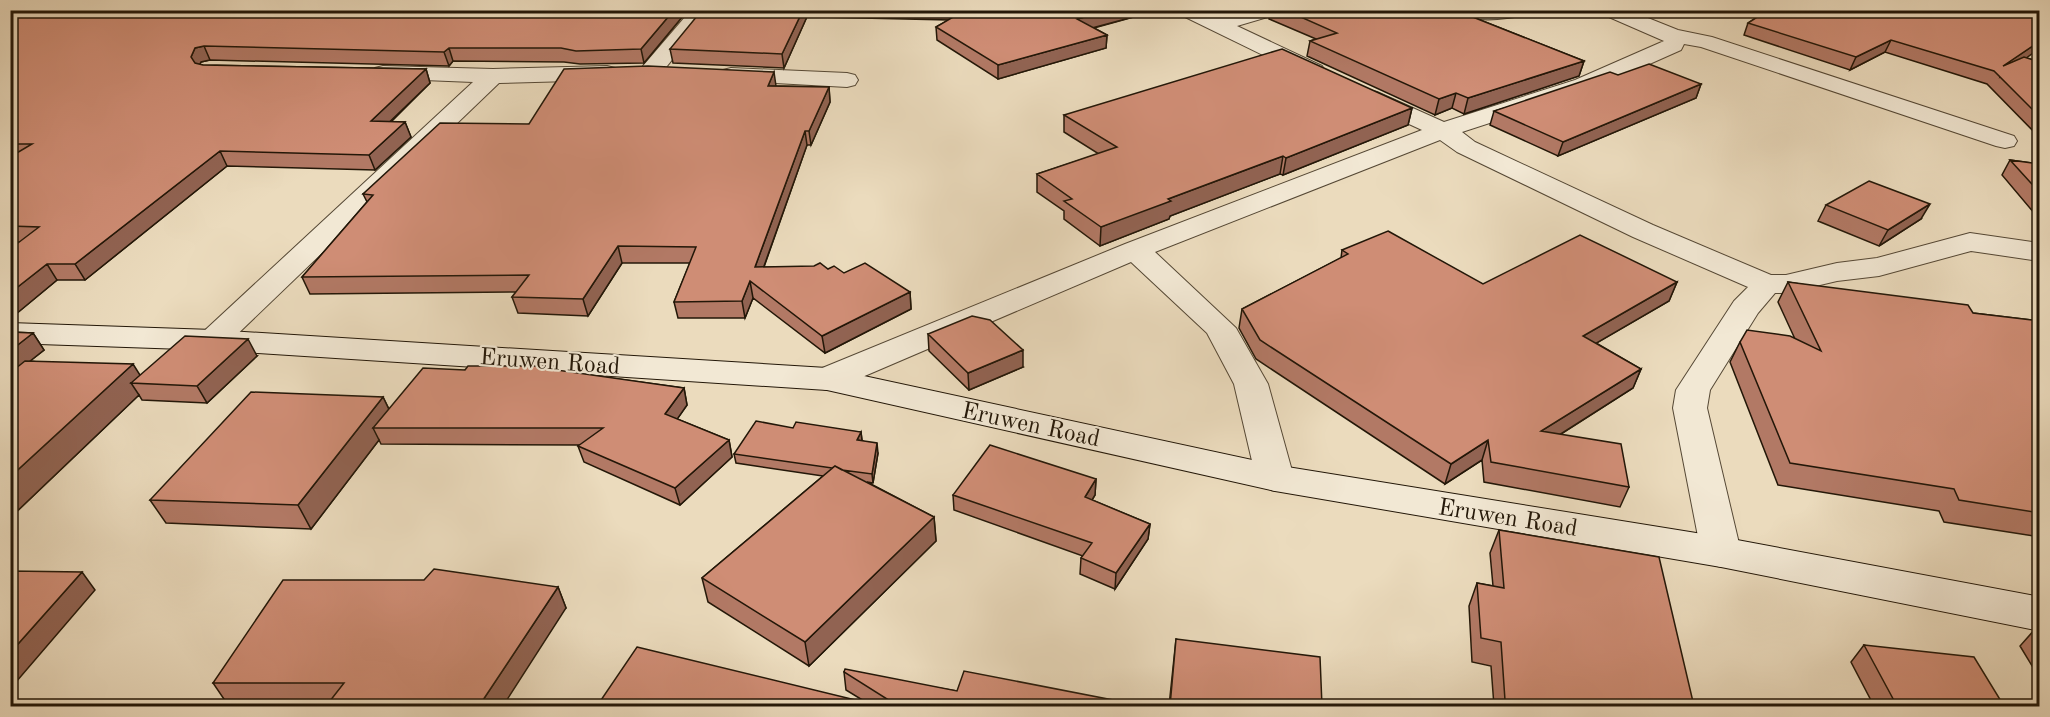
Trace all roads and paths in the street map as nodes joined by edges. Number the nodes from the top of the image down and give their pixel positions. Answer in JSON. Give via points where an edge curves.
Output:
{"nodes":[{"id":1,"x":702,"y":10,"type":"edge"},
{"id":2,"x":1186,"y":10,"type":"edge"},
{"id":3,"x":1271,"y":10,"type":"edge"},
{"id":4,"x":1455,"y":10,"type":"edge"},
{"id":5,"x":1521,"y":10,"type":"edge"},
{"id":6,"x":1609,"y":10,"type":"edge"},
{"id":7,"x":1216,"y":26,"type":"junction"},
{"id":8,"x":1673,"y":36,"type":"junction"},
{"id":9,"x":651,"y":71,"type":"junction"},
{"id":10,"x":363,"y":72,"type":"edge"},
{"id":11,"x":674,"y":72,"type":"edge"},
{"id":12,"x":709,"y":74,"type":"edge"},
{"id":13,"x":493,"y":76,"type":"junction"},
{"id":14,"x":847,"y":80,"type":"dead end"},
{"id":15,"x":1443,"y":130,"type":"junction"},
{"id":16,"x":2005,"y":141,"type":"dead end"},
{"id":17,"x":1135,"y":250,"type":"junction"},
{"id":18,"x":2040,"y":252,"type":"edge"},
{"id":19,"x":1767,"y":284,"type":"junction"},
{"id":20,"x":10,"y":333,"type":"edge"},
{"id":21,"x":213,"y":340,"type":"junction"},
{"id":22,"x":827,"y":379,"type":"junction"},
{"id":23,"x":1275,"y":478,"type":"junction"},
{"id":24,"x":1721,"y":552,"type":"junction"},
{"id":25,"x":2040,"y":614,"type":"edge"}],
"edges":[{"from":1,"to":9,"type":"street"},
{"from":2,"to":7,"type":"street"},
{"from":3,"to":7,"type":"street"},
{"from":4,"to":5,"type":"street","via":[[1486,14]]},
{"from":6,"to":8,"type":"street"},
{"from":7,"to":15,"type":"street"},
{"from":8,"to":15,"type":"street","via":[[1673,45],[1583,85]]},
{"from":8,"to":16,"type":"street","via":[[1705,41]]},
{"from":9,"to":11,"type":"street"},
{"from":9,"to":13,"type":"street"},
{"from":10,"to":13,"type":"street"},
{"from":12,"to":14,"type":"street"},
{"from":13,"to":21,"type":"street"},
{"from":15,"to":17,"type":"street"},
{"from":15,"to":19,"type":"street","via":[[1466,147],[1632,226]]},
{"from":17,"to":22,"type":"street"},
{"from":17,"to":23,"type":"street","via":[[1220,328],[1251,384]]},
{"from":18,"to":19,"type":"street","via":[[1970,242],[1880,267]]},
{"from":19,"to":24,"type":"street","via":[[1745,308],[1691,399]]},
{"from":20,"to":21,"type":"street","name":"Eruwen Road"},
{"from":21,"to":22,"type":"street","name":"Eruwen Road"},
{"from":22,"to":23,"type":"street","name":"Eruwen Road"},
{"from":23,"to":24,"type":"street","name":"Eruwen Road"},
{"from":24,"to":25,"type":"street","name":"Eruwen Road"}]}
